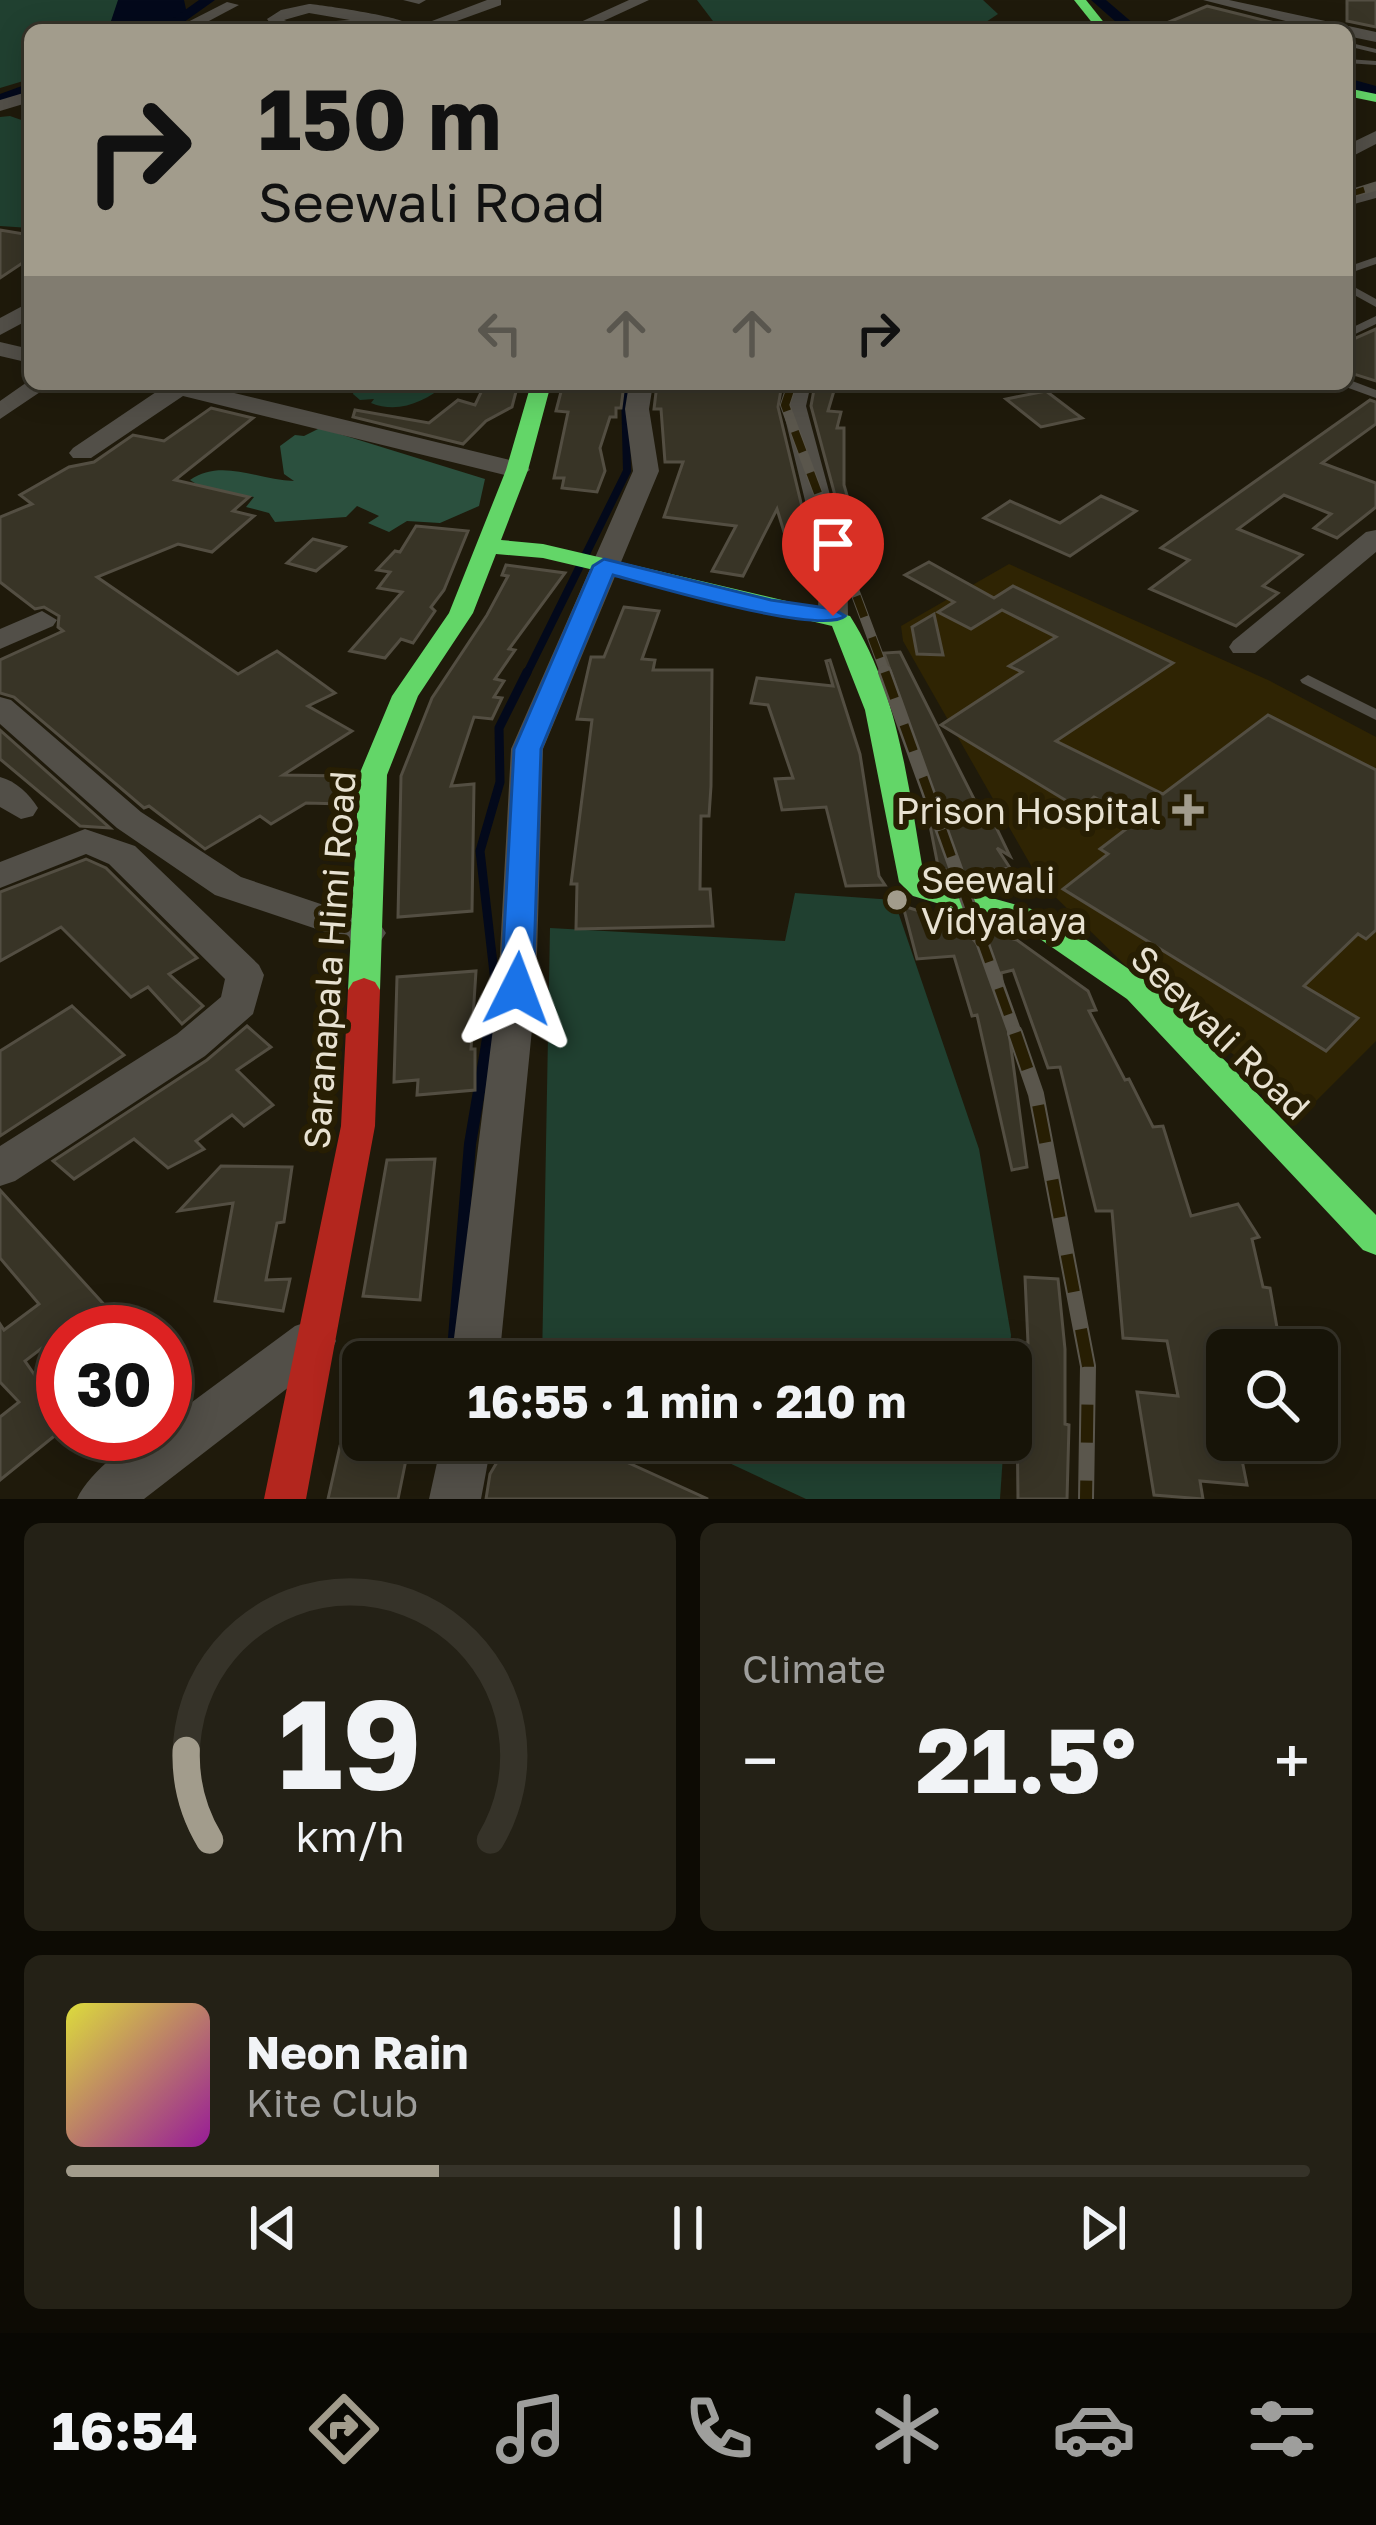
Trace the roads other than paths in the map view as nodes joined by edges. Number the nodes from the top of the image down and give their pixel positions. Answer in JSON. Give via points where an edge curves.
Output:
{"nodes":[{"id":1,"x":334,"y":0,"type":"edge"},
{"id":2,"x":410,"y":0,"type":"edge"},
{"id":3,"x":419,"y":0,"type":"edge"},
{"id":4,"x":494,"y":0,"type":"edge"},
{"id":5,"x":642,"y":0,"type":"edge"},
{"id":6,"x":1210,"y":0,"type":"edge"},
{"id":7,"x":232,"y":5,"type":"dead end"},
{"id":8,"x":1349,"y":11,"type":"dead end"},
{"id":9,"x":1289,"y":19,"type":"edge"},
{"id":10,"x":369,"y":21,"type":"junction"},
{"id":11,"x":394,"y":21,"type":"junction"},
{"id":12,"x":192,"y":24,"type":"edge"},
{"id":13,"x":279,"y":24,"type":"edge"},
{"id":14,"x":341,"y":24,"type":"edge"},
{"id":15,"x":404,"y":24,"type":"edge"},
{"id":16,"x":436,"y":24,"type":"edge"},
{"id":17,"x":586,"y":24,"type":"edge"},
{"id":18,"x":1233,"y":24,"type":"edge"},
{"id":19,"x":1238,"y":24,"type":"edge"},
{"id":20,"x":1337,"y":24,"type":"edge"},
{"id":21,"x":31,"y":390,"type":"edge"},
{"id":22,"x":169,"y":390,"type":"edge"},
{"id":23,"x":196,"y":390,"type":"edge"},
{"id":24,"x":540,"y":390,"type":"edge"},
{"id":25,"x":640,"y":390,"type":"edge"},
{"id":26,"x":798,"y":390,"type":"edge"},
{"id":27,"x":0,"y":412,"type":"edge"},
{"id":28,"x":82,"y":454,"type":"dead end"},
{"id":29,"x":517,"y":470,"type":"junction"},
{"id":30,"x":1376,"y":538,"type":"edge"},
{"id":31,"x":487,"y":546,"type":"junction"},
{"id":32,"x":592,"y":563,"type":"junction"},
{"id":33,"x":833,"y":616,"type":"junction"},
{"id":34,"x":42,"y":620,"type":"dead end"},
{"id":35,"x":0,"y":640,"type":"edge"},
{"id":36,"x":1244,"y":647,"type":"dead end"},
{"id":37,"x":1308,"y":680,"type":"dead end"},
{"id":38,"x":0,"y":707,"type":"edge"},
{"id":39,"x":1376,"y":715,"type":"edge"},
{"id":40,"x":0,"y":876,"type":"edge"},
{"id":41,"x":367,"y":933,"type":"junction"},
{"id":42,"x":0,"y":1168,"type":"edge"},
{"id":43,"x":1376,"y":1239,"type":"edge"},
{"id":44,"x":317,"y":1337,"type":"junction"},
{"id":45,"x":478,"y":1341,"type":"edge"},
{"id":46,"x":463,"y":1461,"type":"edge"},
{"id":47,"x":103,"y":1499,"type":"edge"},
{"id":48,"x":285,"y":1499,"type":"edge"},
{"id":49,"x":455,"y":1499,"type":"edge"}],
"edges":[{"from":1,"to":11,"type":"street"},
{"from":2,"to":3,"type":"street"},
{"from":4,"to":16,"type":"street"},
{"from":5,"to":17,"type":"street"},
{"from":6,"to":18,"type":"street","via":[[1239,8],[1217,18]]},
{"from":7,"to":12,"type":"street"},
{"from":8,"to":20,"type":"street"},
{"from":9,"to":19,"type":"street","via":[[1262,13]]},
{"from":10,"to":11,"type":"street"},
{"from":10,"to":13,"type":"street","via":[[318,4],[285,10]]},
{"from":10,"to":14,"type":"street"},
{"from":11,"to":15,"type":"street"},
{"from":21,"to":27,"type":"street"},
{"from":22,"to":28,"type":"street"},
{"from":23,"to":29,"type":"street"},
{"from":24,"to":29,"type":"street","name":"Saranapala Himi Road"},
{"from":25,"to":32,"type":"street","via":[[646,471]]},
{"from":26,"to":33,"type":"street","via":[[794,406],[832,558]]},
{"from":29,"to":31,"type":"street","name":"Saranapala Himi Road"},
{"from":30,"to":36,"type":"street"},
{"from":31,"to":32,"type":"street"},
{"from":31,"to":41,"type":"street","name":"Saranapala Himi Road","via":[[461,613],[405,697],[373,775]]},
{"from":32,"to":33,"type":"street"},
{"from":32,"to":45,"type":"street","via":[[527,749],[517,989]]},
{"from":33,"to":43,"type":"street","name":"Seewali Road","via":[[854,640],[888,753],[909,875],[924,890],[1038,922],[1138,991]]},
{"from":34,"to":35,"type":"street"},
{"from":37,"to":39,"type":"lane"},
{"from":38,"to":41,"type":"street","via":[[129,820],[228,886]]},
{"from":40,"to":42,"type":"street","via":[[86,841],[122,855],[245,975],[239,1004],[191,1045]]},
{"from":41,"to":44,"type":"street","name":"Saranapala Himi Road","via":[[358,1126]]},
{"from":44,"to":47,"type":"street"},
{"from":44,"to":48,"type":"street","name":"Saranapala Himi Road"},
{"from":46,"to":49,"type":"street"}]}
